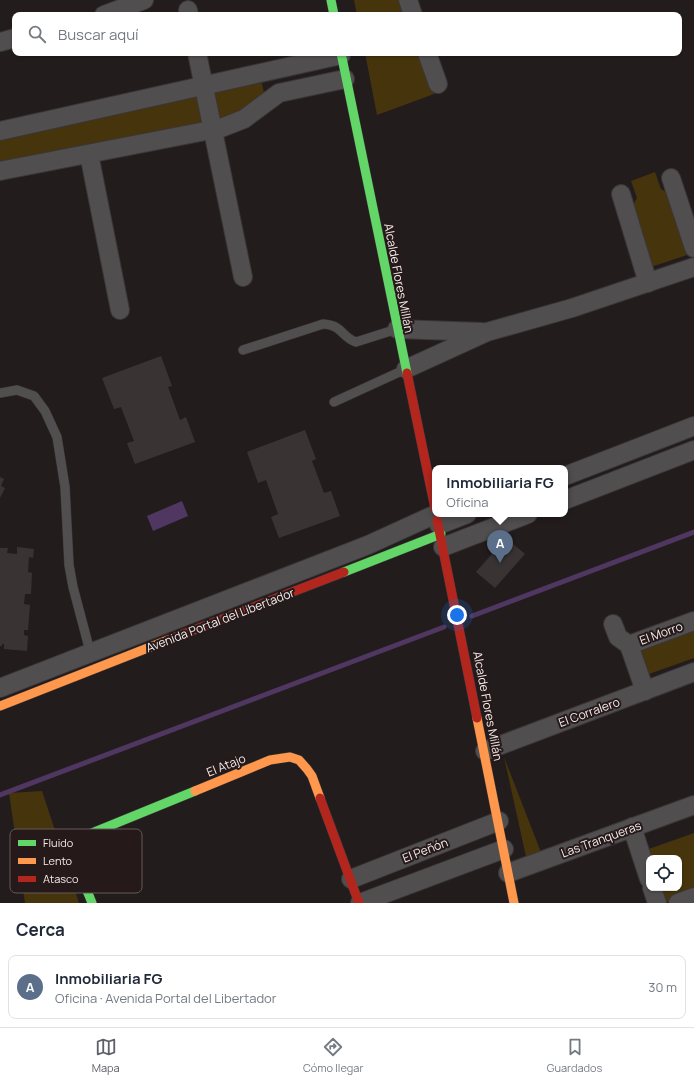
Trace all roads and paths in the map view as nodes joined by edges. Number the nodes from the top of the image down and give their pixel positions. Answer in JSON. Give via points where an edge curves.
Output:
{"nodes":[{"id":1,"x":144,"y":0,"type":"edge"},
{"id":2,"x":331,"y":0,"type":"edge"},
{"id":3,"x":408,"y":0,"type":"edge"},
{"id":4,"x":112,"y":12,"type":"edge"},
{"id":5,"x":333,"y":12,"type":"edge"},
{"id":6,"x":412,"y":12,"type":"edge"},
{"id":7,"x":12,"y":39,"type":"edge"},
{"id":8,"x":0,"y":42,"type":"edge"},
{"id":9,"x":198,"y":56,"type":"edge"},
{"id":10,"x":332,"y":56,"type":"edge"},
{"id":11,"x":341,"y":56,"type":"edge"},
{"id":12,"x":428,"y":56,"type":"edge"},
{"id":13,"x":345,"y":79,"type":"junction"},
{"id":14,"x":438,"y":84,"type":"dead end"},
{"id":15,"x":204,"y":85,"type":"junction"},
{"id":16,"x":213,"y":130,"type":"junction"},
{"id":17,"x":0,"y":131,"type":"edge"},
{"id":18,"x":89,"y":154,"type":"junction"},
{"id":19,"x":0,"y":171,"type":"edge"},
{"id":20,"x":671,"y":178,"type":"dead end"},
{"id":21,"x":621,"y":194,"type":"dead end"},
{"id":22,"x":694,"y":248,"type":"edge"},
{"id":23,"x":694,"y":267,"type":"edge"},
{"id":24,"x":243,"y":277,"type":"dead end"},
{"id":25,"x":648,"y":283,"type":"junction"},
{"id":26,"x":120,"y":310,"type":"dead end"},
{"id":27,"x":397,"y":329,"type":"junction"},
{"id":28,"x":487,"y":332,"type":"junction"},
{"id":29,"x":243,"y":350,"type":"dead end"},
{"id":30,"x":406,"y":369,"type":"junction"},
{"id":31,"x":0,"y":393,"type":"edge"},
{"id":32,"x":334,"y":402,"type":"dead end"},
{"id":33,"x":694,"y":426,"type":"edge"},
{"id":34,"x":694,"y":450,"type":"edge"},
{"id":35,"x":568,"y":475,"type":"edge"},
{"id":36,"x":432,"y":495,"type":"edge"},
{"id":37,"x":568,"y":499,"type":"edge"},
{"id":38,"x":458,"y":517,"type":"edge"},
{"id":39,"x":501,"y":517,"type":"edge"},
{"id":40,"x":438,"y":524,"type":"edge"},
{"id":41,"x":694,"y":620,"type":"edge"},
{"id":42,"x":613,"y":624,"type":"dead end"},
{"id":43,"x":629,"y":645,"type":"junction"},
{"id":44,"x":93,"y":661,"type":"junction"},
{"id":45,"x":694,"y":672,"type":"edge"},
{"id":46,"x":0,"y":688,"type":"edge"},
{"id":47,"x":645,"y":691,"type":"junction"},
{"id":48,"x":0,"y":706,"type":"edge"},
{"id":49,"x":485,"y":750,"type":"junction"},
{"id":50,"x":694,"y":805,"type":"edge"},
{"id":51,"x":499,"y":821,"type":"junction"},
{"id":52,"x":632,"y":827,"type":"junction"},
{"id":53,"x":102,"y":829,"type":"edge"},
{"id":54,"x":504,"y":849,"type":"junction"},
{"id":55,"x":646,"y":870,"type":"edge"},
{"id":56,"x":508,"y":873,"type":"junction"},
{"id":57,"x":351,"y":879,"type":"junction"},
{"id":58,"x":653,"y":891,"type":"edge"},
{"id":59,"x":89,"y":893,"type":"edge"},
{"id":60,"x":694,"y":897,"type":"edge"},
{"id":61,"x":92,"y":903,"type":"edge"},
{"id":62,"x":360,"y":903,"type":"edge"},
{"id":63,"x":514,"y":903,"type":"edge"},
{"id":64,"x":657,"y":903,"type":"edge"},
{"id":65,"x":678,"y":903,"type":"edge"}],
"edges":[{"from":1,"to":4,"type":"street"},
{"from":2,"to":5,"type":"street"},
{"from":3,"to":6,"type":"street"},
{"from":7,"to":8,"type":"street"},
{"from":9,"to":15,"type":"street"},
{"from":10,"to":15,"type":"street"},
{"from":11,"to":13,"type":"street","name":"Alcalde Flores Millán"},
{"from":12,"to":14,"type":"street"},
{"from":13,"to":16,"type":"street","via":[[279,93],[244,119]]},
{"from":13,"to":27,"type":"street","name":"Alcalde Flores Millán"},
{"from":15,"to":16,"type":"street"},
{"from":15,"to":17,"type":"street"},
{"from":16,"to":18,"type":"street"},
{"from":16,"to":24,"type":"street"},
{"from":18,"to":19,"type":"street"},
{"from":18,"to":26,"type":"street"},
{"from":20,"to":22,"type":"street"},
{"from":21,"to":25,"type":"street"},
{"from":23,"to":25,"type":"street"},
{"from":25,"to":28,"type":"street"},
{"from":27,"to":28,"type":"street"},
{"from":27,"to":29,"type":"lane","via":[[356,342],[350,340],[339,328],[323,324]]},
{"from":27,"to":30,"type":"street","name":"Alcalde Flores Millán"},
{"from":28,"to":30,"type":"street"},
{"from":30,"to":32,"type":"lane"},
{"from":30,"to":36,"type":"street","name":"Alcalde Flores Millán"},
{"from":31,"to":44,"type":"lane","via":[[17,390],[34,396],[45,411],[57,437],[65,487],[69,565]]},
{"from":33,"to":35,"type":"street"},
{"from":34,"to":37,"type":"street"},
{"from":38,"to":40,"type":"street","name":"Avenida Portal del Libertador"},
{"from":39,"to":40,"type":"street","name":"Avenida Portal del Libertador"},
{"from":40,"to":44,"type":"street","name":"Avenida Portal del Libertador","via":[[368,545]]},
{"from":40,"to":49,"type":"street","name":"Alcalde Flores Millán"},
{"from":41,"to":43,"type":"street","name":"El Morro"},
{"from":42,"to":43,"type":"street","name":"El Morro","via":[[618,637]]},
{"from":43,"to":47,"type":"street","name":"El Morro"},
{"from":44,"to":46,"type":"street","name":"Avenida Portal del Libertador"},
{"from":44,"to":48,"type":"street","name":"Avenida Portal del Libertador"},
{"from":45,"to":47,"type":"street","name":"El Corralero"},
{"from":47,"to":49,"type":"street","name":"El Corralero"},
{"from":49,"to":51,"type":"street","name":"Alcalde Flores Millán"},
{"from":50,"to":52,"type":"street","name":"Las Tranqueras"},
{"from":51,"to":54,"type":"street","name":"Alcalde Flores Millán"},
{"from":51,"to":57,"type":"street","name":"El Peñón"},
{"from":52,"to":55,"type":"street"},
{"from":52,"to":56,"type":"street","name":"Las Tranqueras"},
{"from":53,"to":57,"type":"street","name":"El Atajo","via":[[270,760],[284,756],[297,758],[306,765],[312,776]]},
{"from":54,"to":56,"type":"street","name":"Alcalde Flores Millán"},
{"from":54,"to":62,"type":"street"},
{"from":56,"to":63,"type":"street","name":"Alcalde Flores Millán"},
{"from":57,"to":62,"type":"street","name":"El Atajo"},
{"from":58,"to":64,"type":"street"},
{"from":59,"to":61,"type":"street","name":"El Atajo"},
{"from":60,"to":65,"type":"street"}]}
